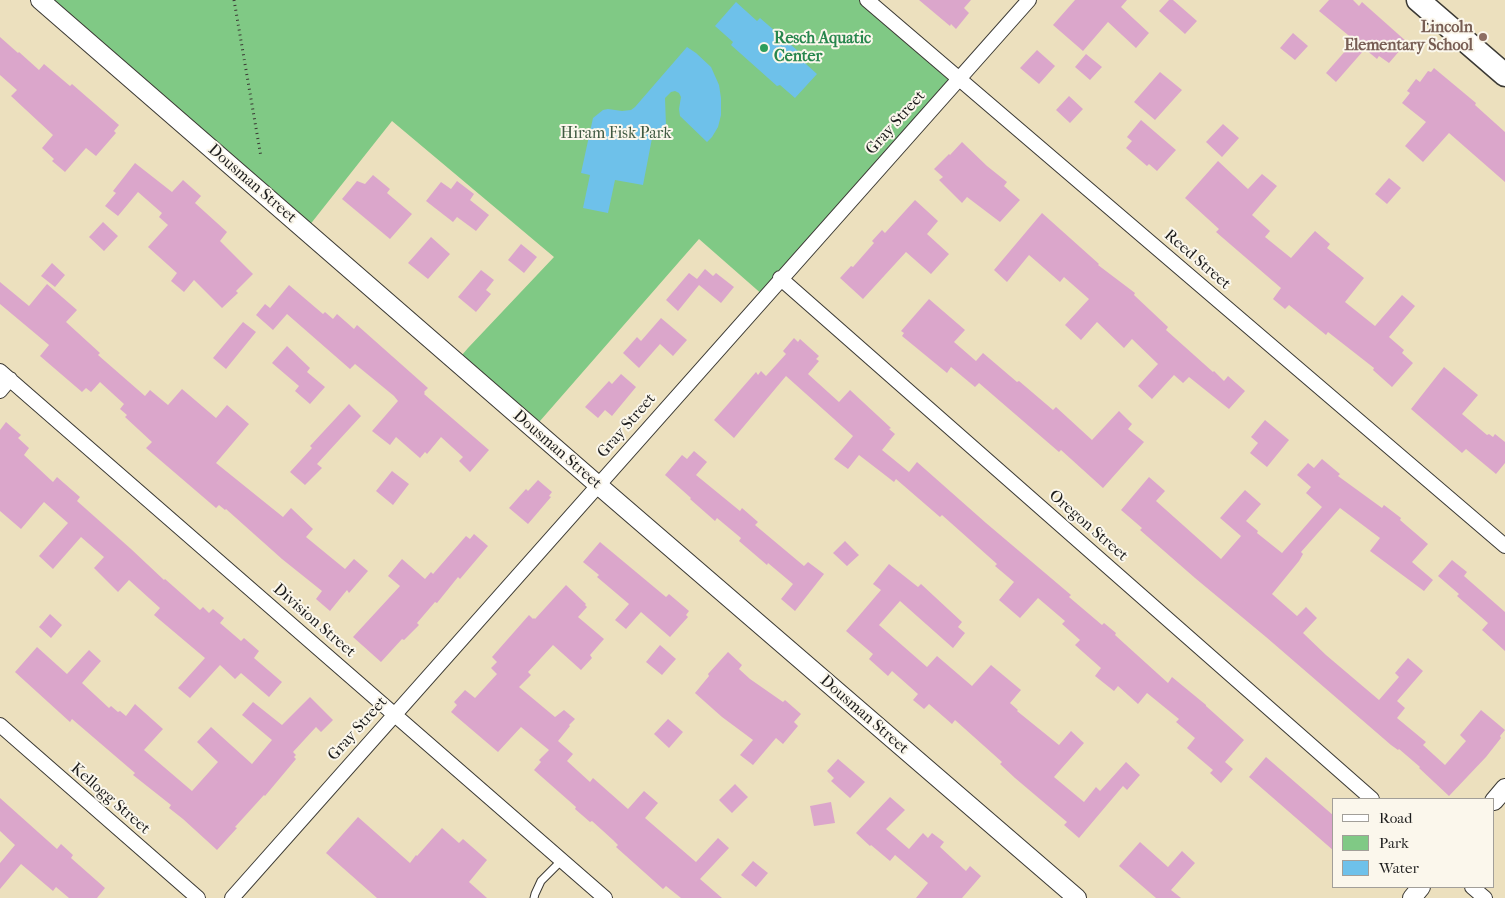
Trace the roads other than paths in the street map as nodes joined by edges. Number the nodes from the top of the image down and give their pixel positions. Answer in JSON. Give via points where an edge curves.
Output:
{"nodes":[{"id":1,"x":40,"y":0,"type":"edge"},
{"id":2,"x":867,"y":0,"type":"edge"},
{"id":3,"x":1029,"y":0,"type":"edge"},
{"id":4,"x":1418,"y":0,"type":"edge"},
{"id":5,"x":1505,"y":75,"type":"edge"},
{"id":6,"x":959,"y":79,"type":"junction"},
{"id":7,"x":780,"y":278,"type":"junction"},
{"id":8,"x":5,"y":375,"type":"edge"},
{"id":9,"x":0,"y":391,"type":"edge"},
{"id":10,"x":598,"y":485,"type":"junction"},
{"id":11,"x":1505,"y":546,"type":"edge"},
{"id":12,"x":394,"y":714,"type":"junction"},
{"id":13,"x":0,"y":725,"type":"edge"},
{"id":14,"x":1505,"y":788,"type":"edge"},
{"id":15,"x":1371,"y":798,"type":"edge"},
{"id":16,"x":1495,"y":800,"type":"edge"},
{"id":17,"x":562,"y":860,"type":"junction"},
{"id":18,"x":1420,"y":888,"type":"edge"},
{"id":19,"x":1473,"y":888,"type":"edge"},
{"id":20,"x":198,"y":898,"type":"edge"},
{"id":21,"x":232,"y":898,"type":"edge"},
{"id":22,"x":534,"y":898,"type":"edge"},
{"id":23,"x":605,"y":898,"type":"edge"},
{"id":24,"x":1077,"y":898,"type":"edge"},
{"id":25,"x":1412,"y":898,"type":"edge"},
{"id":26,"x":1485,"y":898,"type":"edge"}],
"edges":[{"from":1,"to":10,"type":"street","name":"Dousman Street"},
{"from":2,"to":6,"type":"street","name":"Reed Street"},
{"from":3,"to":6,"type":"street","name":"Gray Street"},
{"from":4,"to":5,"type":"main road"},
{"from":6,"to":7,"type":"street","name":"Gray Street"},
{"from":6,"to":11,"type":"street","name":"Reed Street"},
{"from":7,"to":10,"type":"street","name":"Gray Street"},
{"from":7,"to":15,"type":"street","name":"Oregon Street"},
{"from":8,"to":9,"type":"street"},
{"from":8,"to":12,"type":"street","name":"Division Street"},
{"from":10,"to":12,"type":"street","name":"Gray Street"},
{"from":10,"to":24,"type":"street","name":"Dousman Street"},
{"from":12,"to":17,"type":"street","name":"Division Street"},
{"from":12,"to":21,"type":"street","name":"Gray Street"},
{"from":13,"to":20,"type":"street","name":"Kellogg Street"},
{"from":14,"to":16,"type":"street"},
{"from":17,"to":22,"type":"lane","via":[[541,881]]},
{"from":17,"to":23,"type":"street","name":"Division Street"},
{"from":18,"to":25,"type":"street"},
{"from":19,"to":26,"type":"street"}]}
